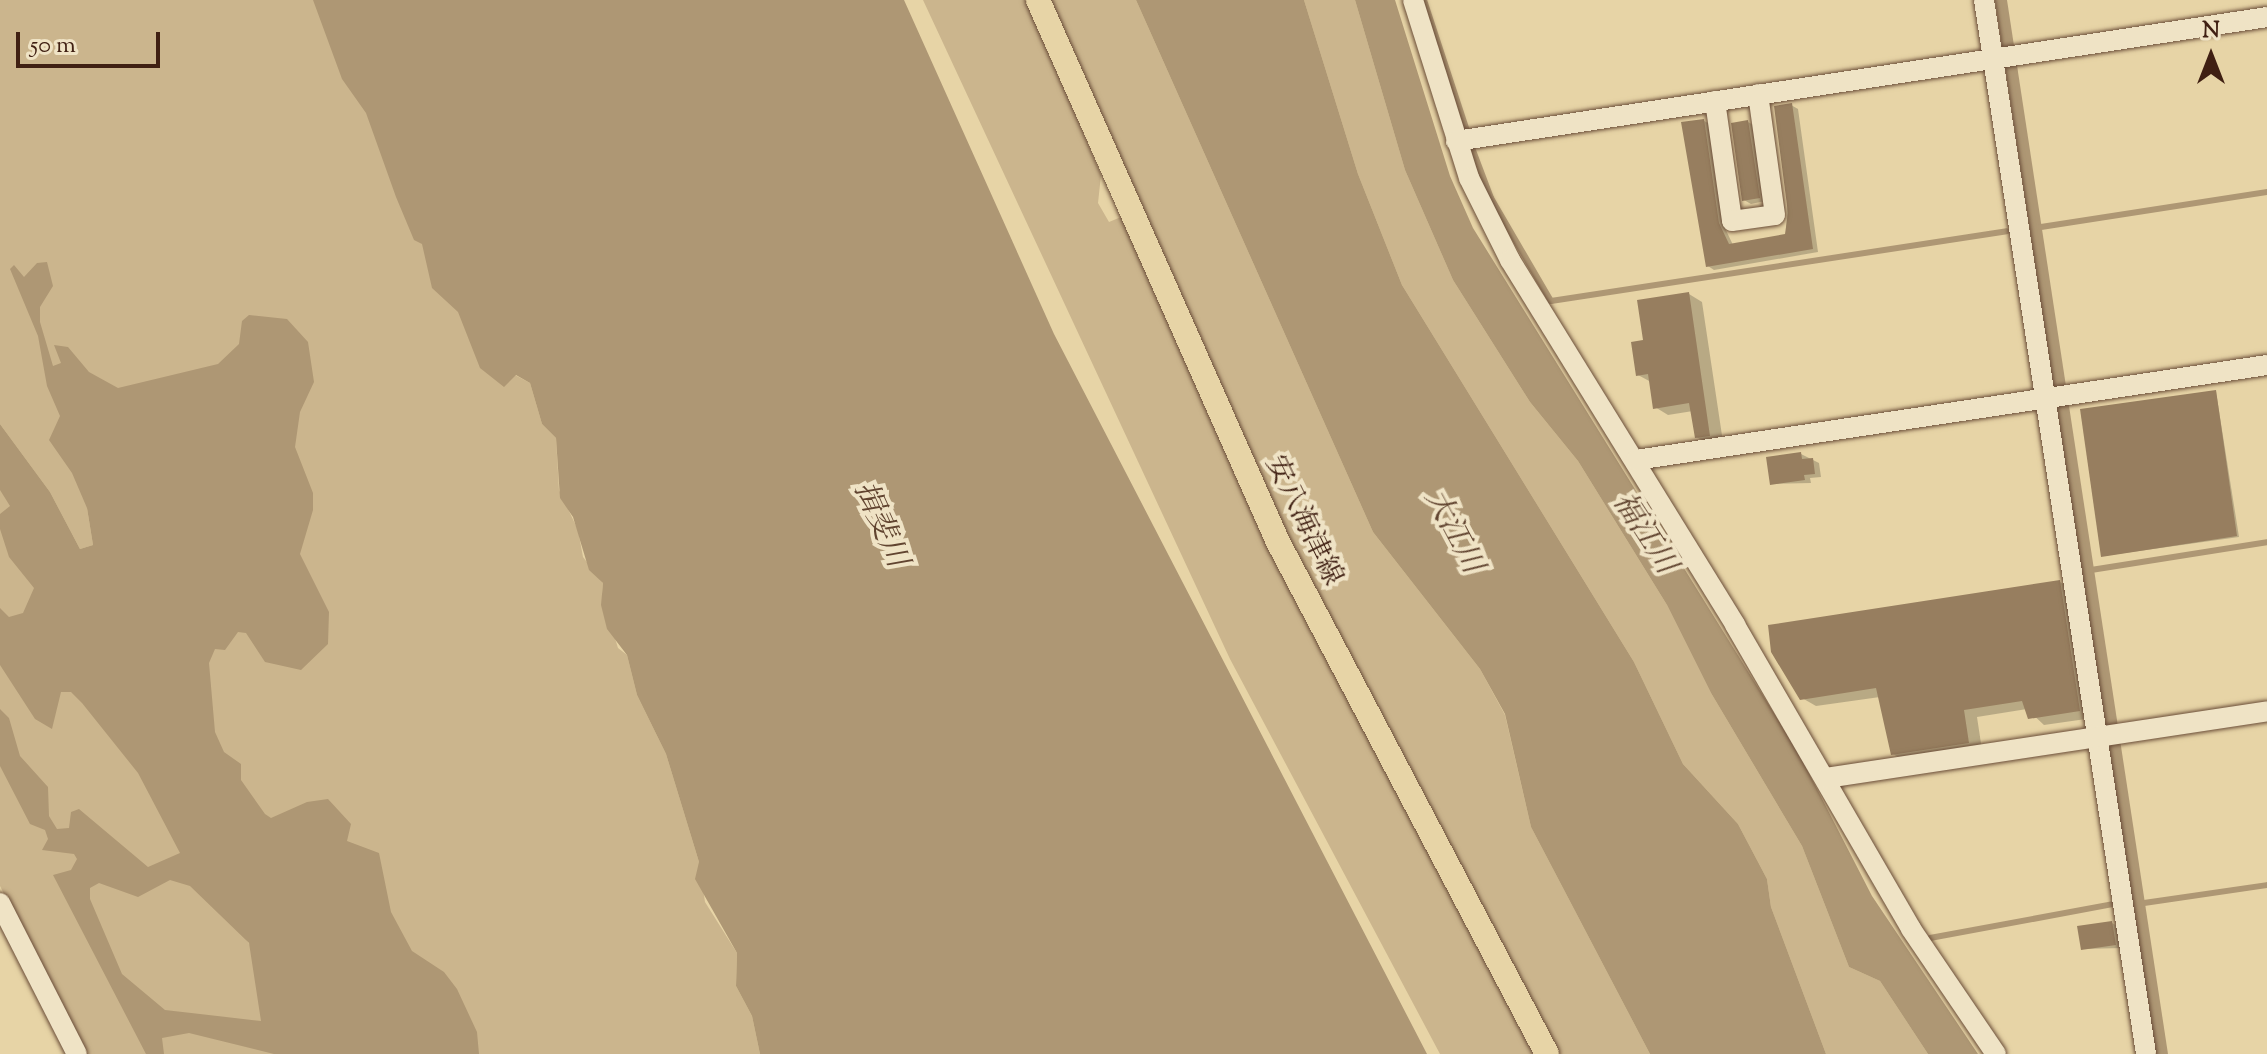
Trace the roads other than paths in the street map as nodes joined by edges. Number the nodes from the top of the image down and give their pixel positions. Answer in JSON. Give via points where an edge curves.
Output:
{"nodes":[{"id":1,"x":1038,"y":0,"type":"edge"},
{"id":2,"x":1413,"y":0,"type":"edge"},
{"id":3,"x":1984,"y":0,"type":"edge"},
{"id":4,"x":2267,"y":17,"type":"edge"},
{"id":5,"x":2003,"y":57,"type":"junction"},
{"id":6,"x":1758,"y":94,"type":"junction"},
{"id":7,"x":1715,"y":101,"type":"junction"},
{"id":8,"x":1456,"y":141,"type":"junction"},
{"id":9,"x":2267,"y":365,"type":"edge"},
{"id":10,"x":2055,"y":397,"type":"junction"},
{"id":11,"x":1636,"y":460,"type":"junction"},
{"id":12,"x":2267,"y":711,"type":"edge"},
{"id":13,"x":2105,"y":736,"type":"junction"},
{"id":14,"x":1826,"y":778,"type":"junction"},
{"id":15,"x":0,"y":903,"type":"edge"},
{"id":16,"x":77,"y":1054,"type":"edge"},
{"id":17,"x":1547,"y":1054,"type":"edge"},
{"id":18,"x":1996,"y":1054,"type":"edge"},
{"id":19,"x":2146,"y":1054,"type":"edge"}],
"edges":[{"from":1,"to":17,"type":"main road","name":"安八海津線","via":[[1278,542]]},
{"from":2,"to":8,"type":"street"},
{"from":3,"to":5,"type":"street"},
{"from":4,"to":5,"type":"street"},
{"from":5,"to":6,"type":"street"},
{"from":5,"to":10,"type":"street"},
{"from":6,"to":7,"type":"street"},
{"from":6,"to":7,"type":"street","via":[[1775,215],[1732,221]]},
{"from":7,"to":8,"type":"street"},
{"from":8,"to":11,"type":"street","via":[[1510,260]]},
{"from":9,"to":10,"type":"street"},
{"from":10,"to":11,"type":"street"},
{"from":10,"to":13,"type":"street"},
{"from":11,"to":14,"type":"street"},
{"from":12,"to":13,"type":"street"},
{"from":13,"to":14,"type":"street"},
{"from":13,"to":19,"type":"street"},
{"from":14,"to":18,"type":"street","via":[[1911,929]]},
{"from":15,"to":16,"type":"street"}]}
